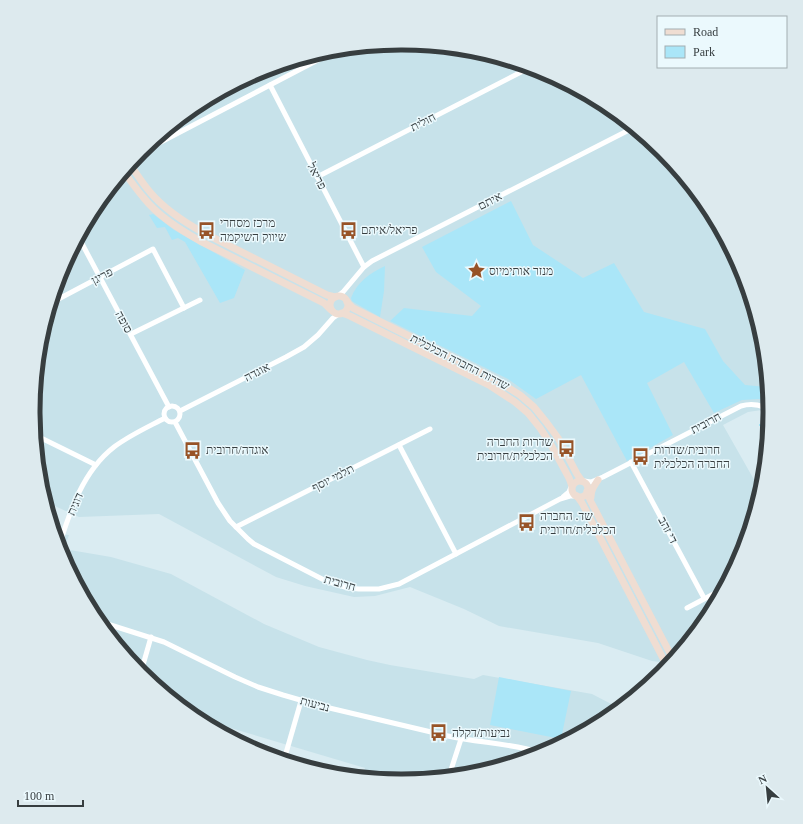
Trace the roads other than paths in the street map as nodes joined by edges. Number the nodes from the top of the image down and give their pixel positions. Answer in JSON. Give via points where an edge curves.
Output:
{"nodes":[{"id":1,"x":316,"y":61,"type":"edge"},
{"id":2,"x":522,"y":72,"type":"edge"},
{"id":3,"x":270,"y":85,"type":"junction"},
{"id":4,"x":628,"y":130,"type":"edge"},
{"id":5,"x":161,"y":142,"type":"edge"},
{"id":6,"x":134,"y":170,"type":"edge"},
{"id":7,"x":128,"y":177,"type":"edge"},
{"id":8,"x":317,"y":177,"type":"junction"},
{"id":9,"x":82,"y":243,"type":"edge"},
{"id":10,"x":364,"y":267,"type":"junction"},
{"id":11,"x":100,"y":277,"type":"junction"},
{"id":12,"x":352,"y":280,"type":"junction"},
{"id":13,"x":337,"y":296,"type":"junction"},
{"id":14,"x":58,"y":299,"type":"edge"},
{"id":15,"x":200,"y":300,"type":"dead end"},
{"id":16,"x":347,"y":301,"type":"junction"},
{"id":17,"x":184,"y":308,"type":"junction"},
{"id":18,"x":336,"y":312,"type":"junction"},
{"id":19,"x":131,"y":334,"type":"junction"},
{"id":20,"x":763,"y":406,"type":"edge"},
{"id":21,"x":169,"y":407,"type":"junction"},
{"id":22,"x":180,"y":411,"type":"junction"},
{"id":23,"x":165,"y":418,"type":"junction"},
{"id":24,"x":175,"y":422,"type":"junction"},
{"id":25,"x":430,"y":429,"type":"dead end"},
{"id":26,"x":41,"y":437,"type":"edge"},
{"id":27,"x":399,"y":445,"type":"junction"},
{"id":28,"x":632,"y":462,"type":"junction"},
{"id":29,"x":96,"y":465,"type":"junction"},
{"id":30,"x":601,"y":479,"type":"junction"},
{"id":31,"x":583,"y":481,"type":"junction"},
{"id":32,"x":572,"y":487,"type":"junction"},
{"id":33,"x":588,"y":490,"type":"junction"},
{"id":34,"x":576,"y":496,"type":"junction"},
{"id":35,"x":560,"y":499,"type":"junction"},
{"id":36,"x":593,"y":505,"type":"junction"},
{"id":37,"x":236,"y":527,"type":"junction"},
{"id":38,"x":62,"y":536,"type":"edge"},
{"id":39,"x":456,"y":554,"type":"junction"},
{"id":40,"x":715,"y":593,"type":"edge"},
{"id":41,"x":704,"y":598,"type":"junction"},
{"id":42,"x":687,"y":608,"type":"dead end"},
{"id":43,"x":109,"y":624,"type":"edge"},
{"id":44,"x":151,"y":637,"type":"junction"},
{"id":45,"x":670,"y":653,"type":"edge"},
{"id":46,"x":664,"y":660,"type":"edge"},
{"id":47,"x":142,"y":664,"type":"edge"},
{"id":48,"x":301,"y":701,"type":"junction"},
{"id":49,"x":461,"y":739,"type":"junction"},
{"id":50,"x":530,"y":750,"type":"edge"},
{"id":51,"x":286,"y":754,"type":"edge"},
{"id":52,"x":451,"y":770,"type":"edge"}],
"edges":[{"from":1,"to":3,"type":"street"},
{"from":2,"to":8,"type":"street","name":"חולית"},
{"from":3,"to":5,"type":"street"},
{"from":3,"to":8,"type":"street","name":"פריאל"},
{"from":4,"to":10,"type":"street","name":"איתם"},
{"from":6,"to":13,"type":"main road","via":[[155,198],[185,222],[327,295]]},
{"from":7,"to":18,"type":"main road","name":"שדרות החברה הכלכלית","via":[[148,204],[180,230],[324,303]]},
{"from":8,"to":10,"type":"street","name":"פריאל"},
{"from":9,"to":11,"type":"street","name":"סופה"},
{"from":10,"to":12,"type":"street","name":"איתם"},
{"from":11,"to":14,"type":"street","name":"פריגן"},
{"from":11,"to":17,"type":"street","name":"פריגן","via":[[153,249]]},
{"from":11,"to":19,"type":"street","name":"סופה"},
{"from":12,"to":13,"type":"street","name":"איתם"},
{"from":12,"to":16,"type":"street","name":"איתם","via":[[346,293]]},
{"from":13,"to":16,"type":"main road"},
{"from":13,"to":18,"type":"main road","via":[[332,298],[330,303]]},
{"from":15,"to":17,"type":"street"},
{"from":16,"to":18,"type":"main road","via":[[346,310]]},
{"from":16,"to":31,"type":"main road","name":"שדרות החברה הכלכלית","via":[[353,308],[493,378],[520,395],[547,423]]},
{"from":17,"to":19,"type":"street"},
{"from":18,"to":22,"type":"street","name":"אוגדה","via":[[318,336],[304,347]]},
{"from":18,"to":32,"type":"main road","name":"שדרות החברה הכלכלית","via":[[350,316],[488,385],[515,402],[545,435]]},
{"from":19,"to":21,"type":"street","name":"סופה"},
{"from":20,"to":28,"type":"street","name":"חרובית","via":[[741,406]]},
{"from":21,"to":22,"type":"street","via":[[174,406]]},
{"from":21,"to":23,"type":"street","via":[[164,411]]},
{"from":22,"to":24,"type":"street","via":[[179,419]]},
{"from":23,"to":24,"type":"street","via":[[169,422]]},
{"from":23,"to":29,"type":"street","via":[[114,447]]},
{"from":24,"to":37,"type":"street","name":"חרובית","via":[[218,503]]},
{"from":25,"to":27,"type":"street","name":"תלמי יוסף"},
{"from":26,"to":29,"type":"street"},
{"from":27,"to":37,"type":"street","name":"תלמי יוסף"},
{"from":27,"to":39,"type":"street"},
{"from":28,"to":30,"type":"street","name":"חרובית"},
{"from":28,"to":41,"type":"street","name":"די זהב"},
{"from":29,"to":38,"type":"street","name":"דוגית","via":[[82,486]]},
{"from":30,"to":31,"type":"street","name":"חרובית"},
{"from":30,"to":33,"type":"street","name":"חרובית"},
{"from":30,"to":36,"type":"main road","via":[[595,484],[592,492]]},
{"from":31,"to":32,"type":"main road","via":[[575,482]]},
{"from":31,"to":33,"type":"main road"},
{"from":32,"to":34,"type":"main road","via":[[572,492]]},
{"from":32,"to":35,"type":"street","name":"חרובית"},
{"from":33,"to":34,"type":"main road","via":[[582,496]]},
{"from":33,"to":36,"type":"main road"},
{"from":34,"to":35,"type":"street","name":"חרובית"},
{"from":34,"to":46,"type":"main road"},
{"from":35,"to":39,"type":"street","name":"חרובית"},
{"from":36,"to":45,"type":"main road"},
{"from":37,"to":39,"type":"street","name":"חרובית","via":[[264,550],[326,581],[348,588],[379,589],[399,584]]},
{"from":40,"to":41,"type":"street"},
{"from":41,"to":42,"type":"street"},
{"from":43,"to":44,"type":"street","name":"נביעות"},
{"from":44,"to":47,"type":"street"},
{"from":44,"to":48,"type":"street","name":"נביעות","via":[[247,682]]},
{"from":48,"to":49,"type":"street","name":"נביעות"},
{"from":48,"to":51,"type":"street"},
{"from":49,"to":50,"type":"street","name":"נביעות"},
{"from":49,"to":52,"type":"street"}]}
